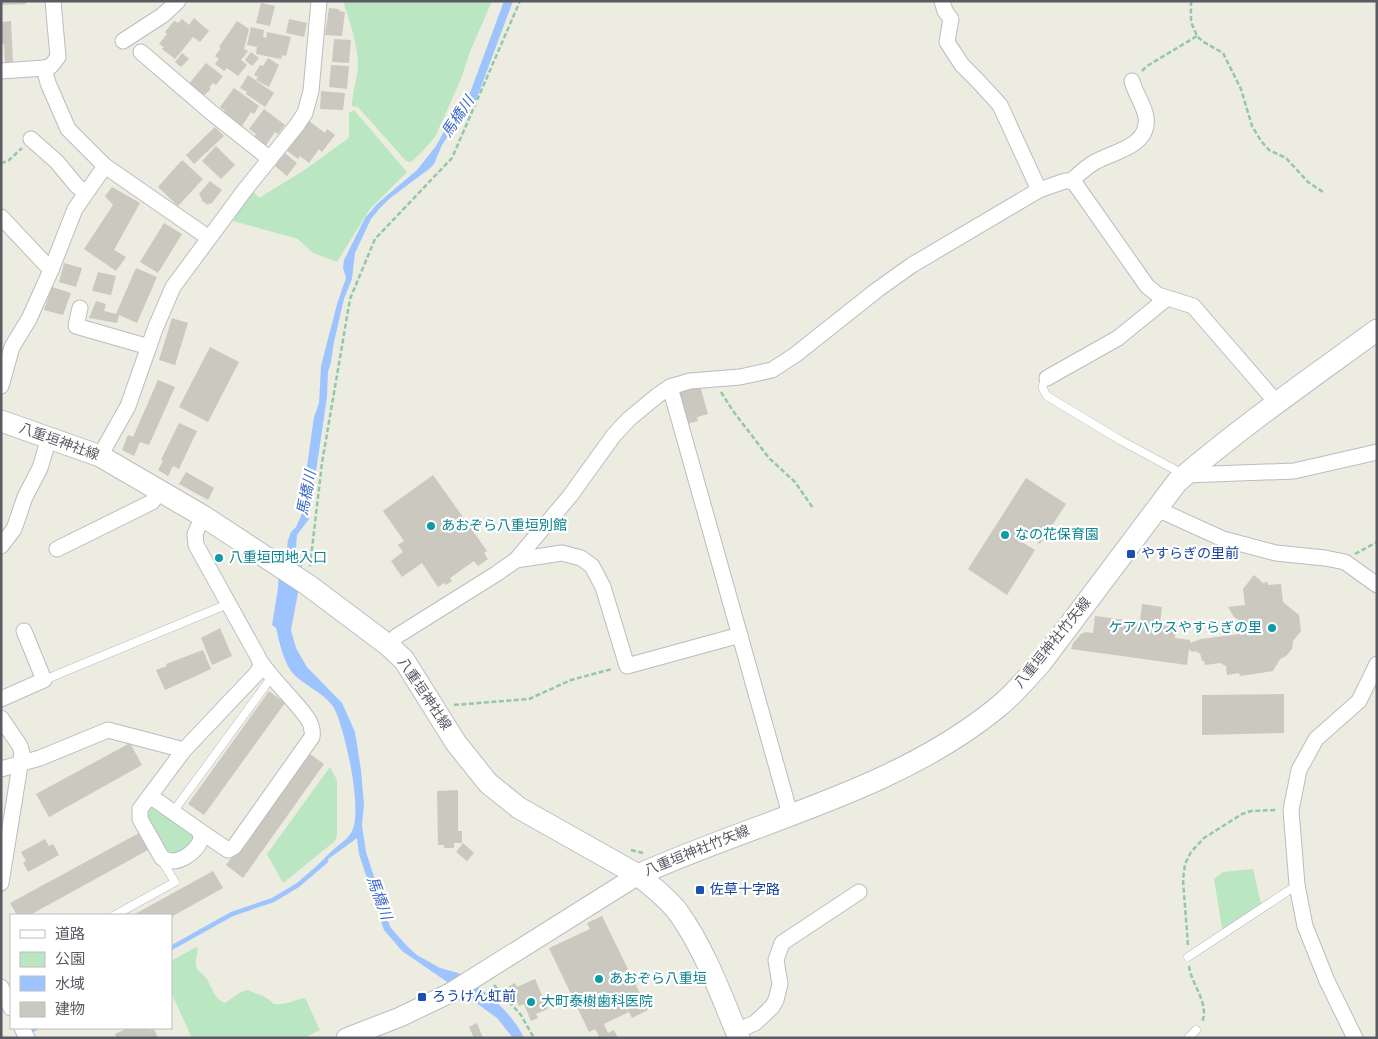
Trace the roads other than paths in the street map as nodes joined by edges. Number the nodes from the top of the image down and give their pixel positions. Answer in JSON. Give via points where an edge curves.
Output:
{"nodes":[{"id":1,"x":53,"y":1,"type":"edge"},
{"id":2,"x":178,"y":1,"type":"edge"},
{"id":3,"x":319,"y":1,"type":"edge"},
{"id":4,"x":942,"y":1,"type":"edge"},
{"id":5,"x":123,"y":41,"type":"dead end"},
{"id":6,"x":141,"y":52,"type":"dead end"},
{"id":7,"x":44,"y":68,"type":"junction"},
{"id":8,"x":1,"y":70,"type":"edge"},
{"id":9,"x":1132,"y":81,"type":"road end"},
{"id":10,"x":31,"y":139,"type":"road end"},
{"id":11,"x":270,"y":159,"type":"junction"},
{"id":12,"x":105,"y":166,"type":"junction"},
{"id":13,"x":1071,"y":182,"type":"junction"},
{"id":14,"x":1039,"y":190,"type":"junction"},
{"id":15,"x":85,"y":193,"type":"junction"},
{"id":16,"x":1,"y":216,"type":"edge"},
{"id":17,"x":209,"y":238,"type":"junction"},
{"id":18,"x":51,"y":270,"type":"junction"},
{"id":19,"x":1166,"y":299,"type":"junction"},
{"id":20,"x":80,"y":308,"type":"dead end"},
{"id":21,"x":1377,"y":330,"type":"edge"},
{"id":22,"x":149,"y":348,"type":"junction"},
{"id":23,"x":1048,"y":378,"type":"joint"},
{"id":24,"x":1,"y":386,"type":"edge"},
{"id":25,"x":670,"y":387,"type":"junction"},
{"id":26,"x":1277,"y":403,"type":"junction"},
{"id":27,"x":1,"y":421,"type":"edge"},
{"id":28,"x":49,"y":438,"type":"junction"},
{"id":29,"x":1377,"y":452,"type":"edge"},
{"id":30,"x":100,"y":456,"type":"junction"},
{"id":31,"x":1184,"y":475,"type":"junction"},
{"id":32,"x":160,"y":490,"type":"junction"},
{"id":33,"x":1157,"y":509,"type":"junction"},
{"id":34,"x":203,"y":516,"type":"junction"},
{"id":35,"x":1,"y":546,"type":"edge"},
{"id":36,"x":57,"y":549,"type":"dead end"},
{"id":37,"x":516,"y":560,"type":"junction"},
{"id":38,"x":1377,"y":585,"type":"edge"},
{"id":39,"x":228,"y":604,"type":"junction"},
{"id":40,"x":24,"y":630,"type":"dead end"},
{"id":41,"x":740,"y":636,"type":"junction"},
{"id":42,"x":388,"y":645,"type":"junction"},
{"id":43,"x":260,"y":661,"type":"junction"},
{"id":44,"x":1377,"y":664,"type":"edge"},
{"id":45,"x":271,"y":678,"type":"junction"},
{"id":46,"x":44,"y":680,"type":"junction"},
{"id":47,"x":1,"y":699,"type":"edge"},
{"id":48,"x":1,"y":718,"type":"edge"},
{"id":49,"x":184,"y":750,"type":"junction"},
{"id":50,"x":20,"y":763,"type":"junction"},
{"id":51,"x":1,"y":770,"type":"edge"},
{"id":52,"x":150,"y":796,"type":"junction"},
{"id":53,"x":173,"y":812,"type":"junction"},
{"id":54,"x":790,"y":814,"type":"junction"},
{"id":55,"x":200,"y":831,"type":"junction"},
{"id":56,"x":159,"y":855,"type":"junction"},
{"id":57,"x":638,"y":875,"type":"junction"},
{"id":58,"x":1,"y":883,"type":"edge"},
{"id":59,"x":1296,"y":885,"type":"junction"},
{"id":60,"x":859,"y":892,"type":"dead end"},
{"id":61,"x":117,"y":914,"type":"edge"},
{"id":62,"x":1188,"y":957,"type":"road end"},
{"id":63,"x":1,"y":988,"type":"edge"},
{"id":64,"x":10,"y":1006,"type":"edge"},
{"id":65,"x":1196,"y":1030,"type":"road end"},
{"id":66,"x":738,"y":1034,"type":"edge"},
{"id":67,"x":346,"y":1038,"type":"edge"},
{"id":68,"x":1188,"y":1038,"type":"edge"},
{"id":69,"x":1355,"y":1038,"type":"edge"}],
"edges":[{"from":1,"to":7,"type":"street","via":[[58,57],[51,66]]},
{"from":2,"to":5,"type":"street"},
{"from":3,"to":11,"type":"street","via":[[309,101],[297,125]]},
{"from":4,"to":14,"type":"street","via":[[951,19],[947,42],[962,65],[1000,105]]},
{"from":6,"to":11,"type":"street"},
{"from":7,"to":8,"type":"street"},
{"from":7,"to":12,"type":"street","via":[[68,129]]},
{"from":9,"to":13,"type":"street","via":[[1146,114],[1145,134],[1082,170]]},
{"from":10,"to":15,"type":"street"},
{"from":11,"to":17,"type":"street"},
{"from":12,"to":15,"type":"street"},
{"from":12,"to":17,"type":"street"},
{"from":13,"to":14,"type":"street"},
{"from":13,"to":19,"type":"street","via":[[1147,286]]},
{"from":14,"to":25,"type":"street","via":[[912,265],[772,370],[740,377],[690,381]]},
{"from":15,"to":18,"type":"street","via":[[75,209]]},
{"from":16,"to":18,"type":"street"},
{"from":17,"to":22,"type":"street","via":[[173,287]]},
{"from":18,"to":24,"type":"street","via":[[30,319],[12,346]]},
{"from":19,"to":23,"type":"street","via":[[1118,338]]},
{"from":19,"to":26,"type":"street","via":[[1193,306]]},
{"from":20,"to":22,"type":"street","via":[[76,326]]},
{"from":21,"to":26,"type":"main road","name":"八重垣神社竹矢線"},
{"from":22,"to":30,"type":"street","via":[[128,406]]},
{"from":23,"to":31,"type":"lane","via":[[1042,388],[1047,396]]},
{"from":25,"to":37,"type":"street","via":[[645,405],[614,435],[570,496]]},
{"from":25,"to":41,"type":"street"},
{"from":26,"to":31,"type":"main road","name":"八重垣神社竹矢線"},
{"from":27,"to":28,"type":"main road","name":"八重垣神社線"},
{"from":28,"to":30,"type":"main road","name":"八重垣神社線"},
{"from":28,"to":35,"type":"street","via":[[14,529]]},
{"from":29,"to":31,"type":"street","via":[[1294,471]]},
{"from":30,"to":32,"type":"main road","name":"八重垣神社線"},
{"from":31,"to":33,"type":"main road","name":"八重垣神社竹矢線"},
{"from":32,"to":34,"type":"main road","name":"八重垣神社線"},
{"from":32,"to":36,"type":"street","via":[[152,502]]},
{"from":33,"to":38,"type":"street","via":[[1224,539],[1276,553],[1345,562]]},
{"from":33,"to":54,"type":"main road","name":"八重垣神社竹矢線","via":[[1040,663],[999,706],[910,764],[864,786]]},
{"from":34,"to":39,"type":"street","via":[[195,534],[196,544]]},
{"from":34,"to":42,"type":"main road","name":"八重垣神社線","via":[[306,584]]},
{"from":37,"to":41,"type":"street","via":[[562,553],[582,558],[592,566],[602,587],[626,666]]},
{"from":37,"to":42,"type":"street","via":[[397,636]]},
{"from":39,"to":43,"type":"street"},
{"from":39,"to":46,"type":"lane"},
{"from":40,"to":46,"type":"street"},
{"from":41,"to":54,"type":"street"},
{"from":42,"to":57,"type":"main road","name":"八重垣神社線","via":[[404,660],[456,743],[488,783],[519,808]]},
{"from":43,"to":45,"type":"street"},
{"from":43,"to":49,"type":"street","via":[[257,673]]},
{"from":44,"to":59,"type":"street","via":[[1359,701],[1316,739],[1299,770],[1291,810]]},
{"from":45,"to":53,"type":"lane"},
{"from":45,"to":55,"type":"street","via":[[308,719],[312,737],[234,848],[228,850]]},
{"from":46,"to":47,"type":"street"},
{"from":48,"to":50,"type":"street","via":[[20,746]]},
{"from":49,"to":50,"type":"street","via":[[108,730]]},
{"from":49,"to":52,"type":"street"},
{"from":50,"to":51,"type":"street"},
{"from":50,"to":58,"type":"street"},
{"from":52,"to":53,"type":"street"},
{"from":52,"to":56,"type":"street","via":[[140,809],[140,817]]},
{"from":53,"to":55,"type":"street"},
{"from":54,"to":57,"type":"main road","name":"八重垣神社竹矢線"},
{"from":55,"to":56,"type":"street","via":[[200,843],[187,856],[171,861]]},
{"from":56,"to":61,"type":"lane","via":[[175,882]]},
{"from":57,"to":66,"type":"main road","name":"八重垣神社線","via":[[677,911],[696,940]]},
{"from":57,"to":67,"type":"street","via":[[450,993],[400,1018]]},
{"from":59,"to":62,"type":"lane"},
{"from":59,"to":69,"type":"street","via":[[1305,926]]},
{"from":60,"to":66,"type":"street","via":[[782,943],[776,960],[780,984],[776,1000],[755,1023]]},
{"from":63,"to":64,"type":"street"},
{"from":65,"to":68,"type":"lane"}]}
